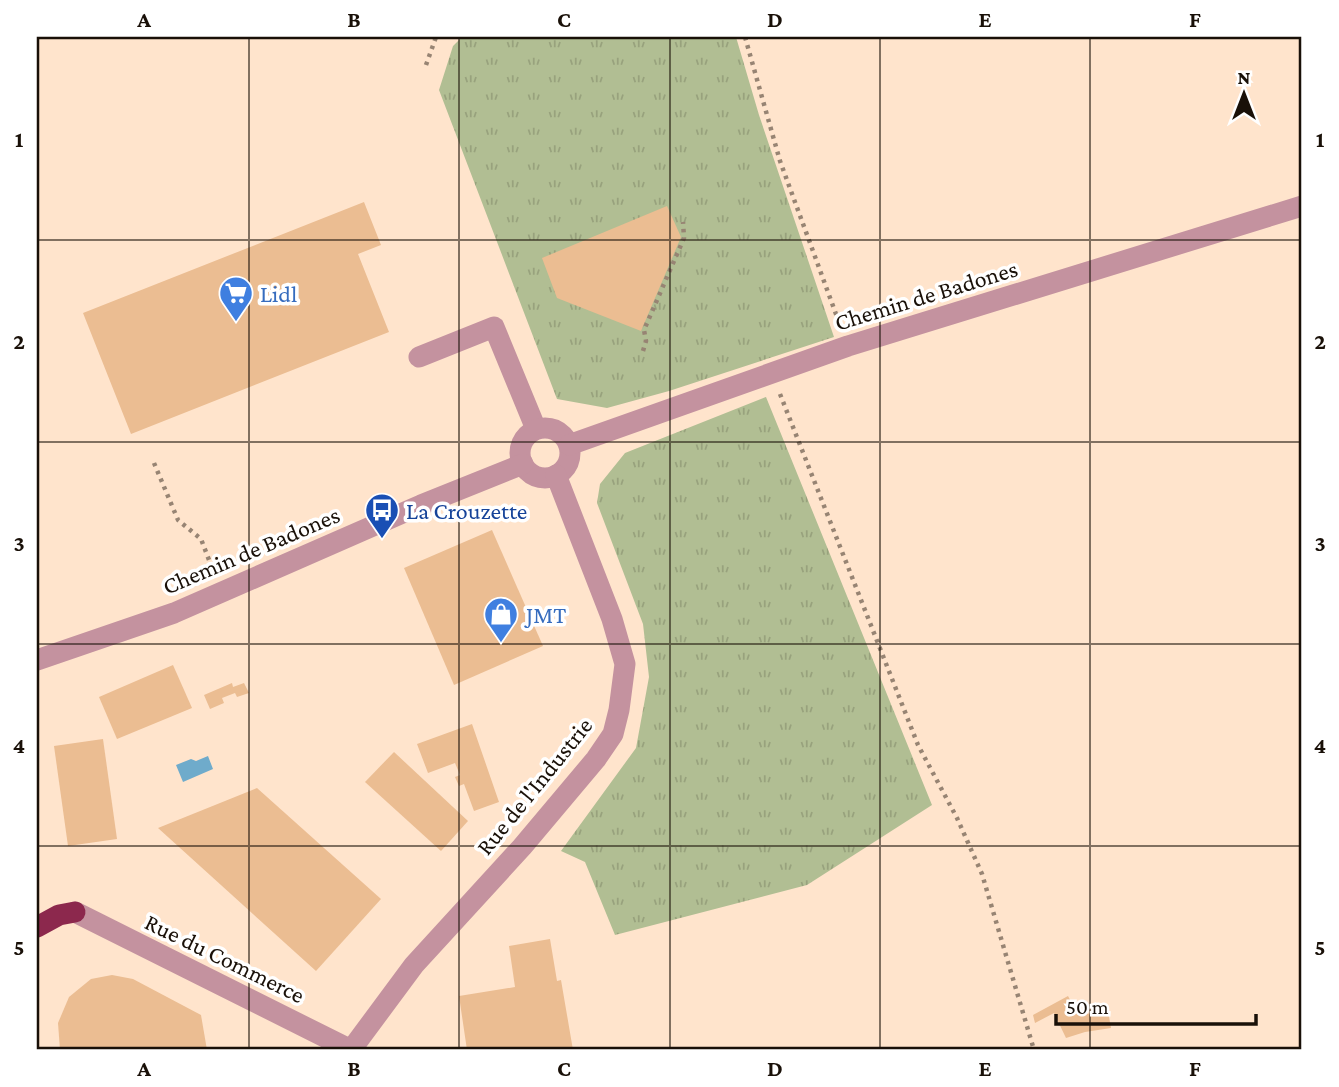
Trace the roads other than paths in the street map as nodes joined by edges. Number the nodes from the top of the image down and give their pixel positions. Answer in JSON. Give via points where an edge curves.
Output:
{"nodes":[{"id":1,"x":1302,"y":206,"type":"edge"},
{"id":2,"x":419,"y":357,"type":"dead end"},
{"id":3,"x":536,"y":429,"type":"junction"},
{"id":4,"x":569,"y":445,"type":"junction"},
{"id":5,"x":523,"y":464,"type":"junction"},
{"id":6,"x":556,"y":475,"type":"junction"},
{"id":7,"x":37,"y":660,"type":"edge"},
{"id":8,"x":75,"y":912,"type":"joint"},
{"id":9,"x":37,"y":927,"type":"edge"},
{"id":10,"x":351,"y":1050,"type":"edge"}],
"edges":[{"from":1,"to":4,"type":"street","name":"Chemin de Badones","via":[[848,346]]},
{"from":2,"to":3,"type":"street","via":[[495,327]]},
{"from":3,"to":4,"type":"street","via":[[556,430]]},
{"from":3,"to":5,"type":"street","via":[[522,443]]},
{"from":4,"to":6,"type":"street","via":[[568,463]]},
{"from":5,"to":6,"type":"street","via":[[537,476]]},
{"from":5,"to":7,"type":"street","name":"Chemin de Badones","via":[[174,613]]},
{"from":6,"to":10,"type":"street","name":"Rue de l'Industrie","via":[[625,664],[613,734],[522,847],[414,965]]},
{"from":8,"to":9,"type":"highway"},
{"from":8,"to":10,"type":"street","name":"Rue du Commerce"}]}
